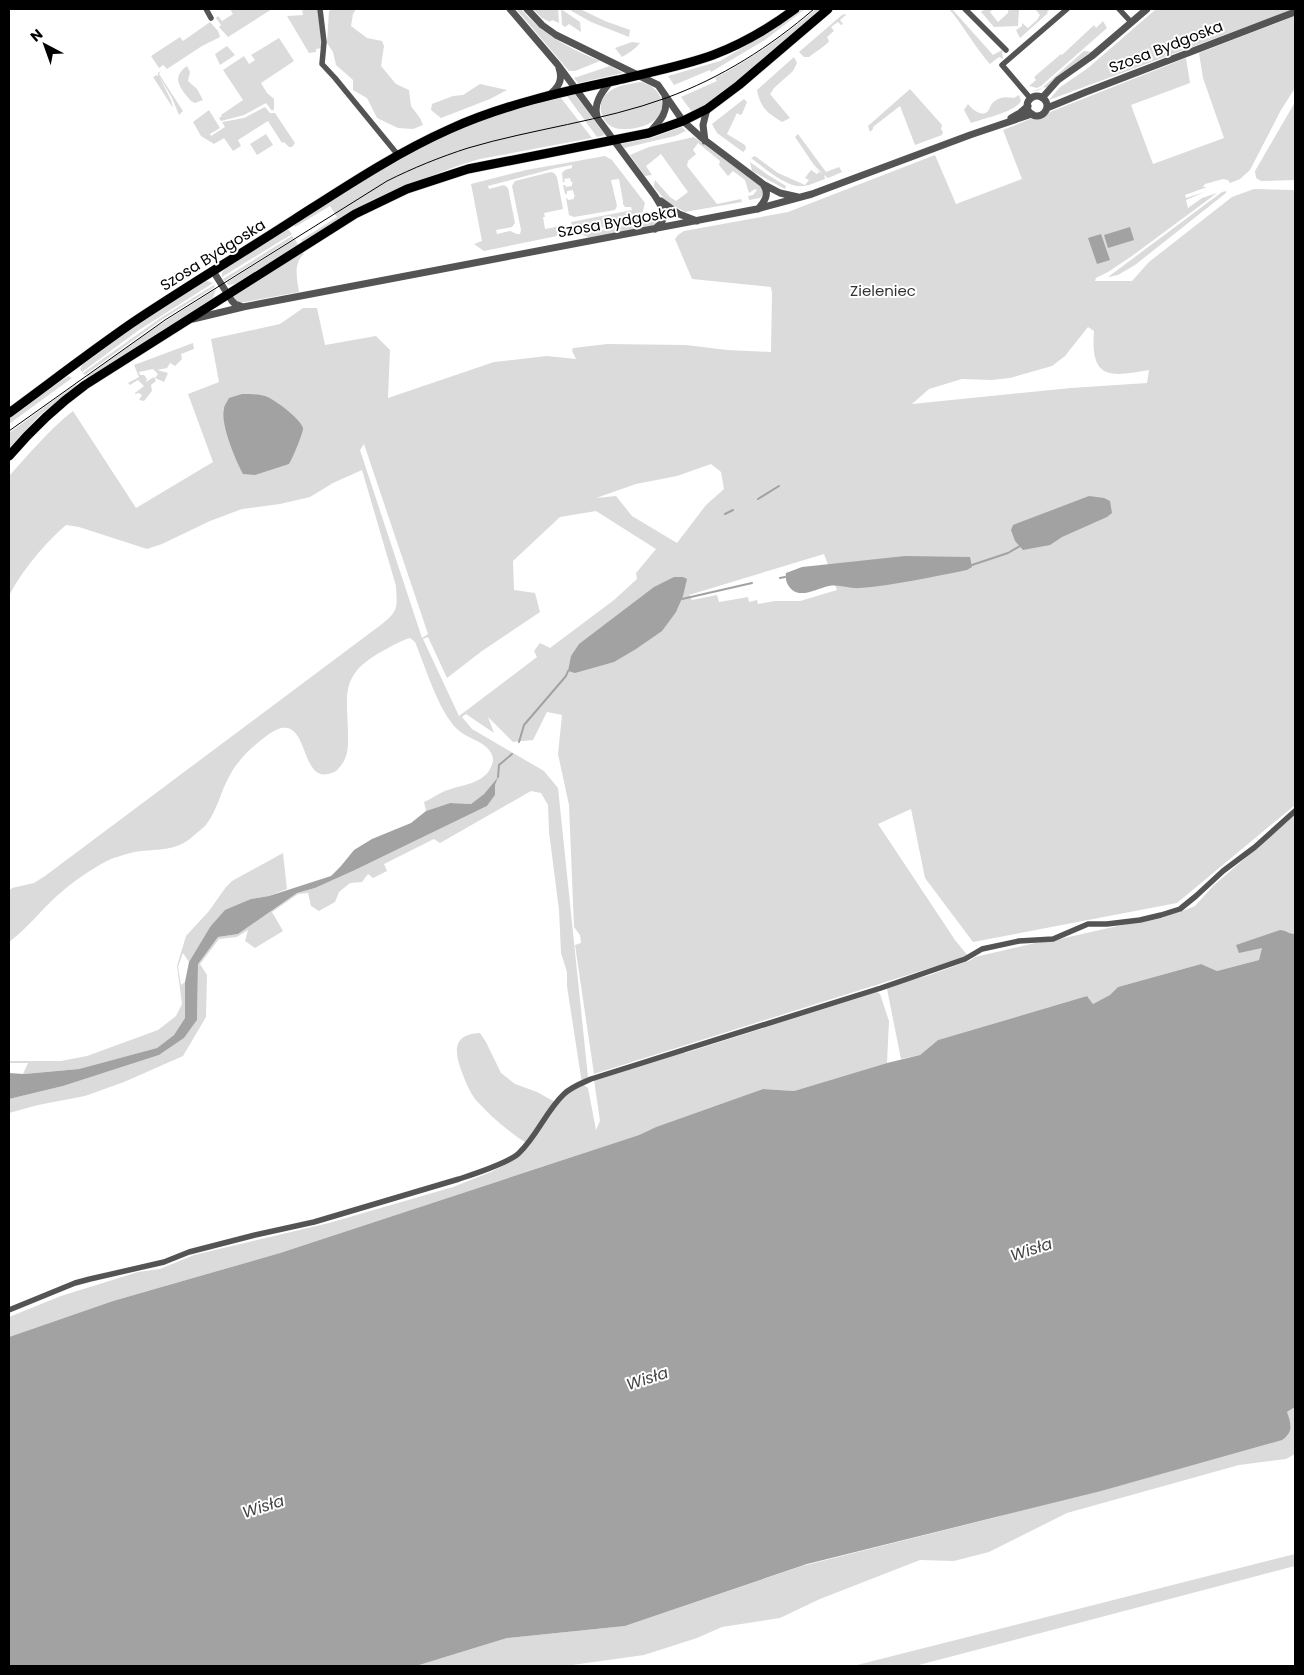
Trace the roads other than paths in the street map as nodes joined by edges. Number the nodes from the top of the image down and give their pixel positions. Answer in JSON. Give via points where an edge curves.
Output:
{"nodes":[{"id":1,"x":206,"y":9,"type":"edge"},
{"id":2,"x":320,"y":9,"type":"edge"},
{"id":3,"x":510,"y":9,"type":"edge"},
{"id":4,"x":527,"y":9,"type":"edge"},
{"id":5,"x":795,"y":9,"type":"edge"},
{"id":6,"x":828,"y":9,"type":"edge"},
{"id":7,"x":966,"y":9,"type":"edge"},
{"id":8,"x":1067,"y":9,"type":"edge"},
{"id":9,"x":1119,"y":9,"type":"edge"},
{"id":10,"x":1146,"y":9,"type":"edge"},
{"id":11,"x":1295,"y":12,"type":"edge"},
{"id":12,"x":211,"y":18,"type":"dead end"},
{"id":13,"x":1131,"y":22,"type":"junction"},
{"id":14,"x":1006,"y":50,"type":"dead end"},
{"id":15,"x":558,"y":65,"type":"junction"},
{"id":16,"x":638,"y":75,"type":"junction"},
{"id":17,"x":611,"y":81,"type":"junction"},
{"id":18,"x":576,"y":89,"type":"junction"},
{"id":19,"x":661,"y":89,"type":"junction"},
{"id":20,"x":548,"y":96,"type":"junction"},
{"id":21,"x":1042,"y":98,"type":"junction"},
{"id":22,"x":1029,"y":103,"type":"junction"},
{"id":23,"x":707,"y":108,"type":"junction"},
{"id":24,"x":1047,"y":108,"type":"junction"},
{"id":25,"x":1032,"y":114,"type":"junction"},
{"id":26,"x":599,"y":121,"type":"junction"},
{"id":27,"x":683,"y":121,"type":"junction"},
{"id":28,"x":985,"y":129,"type":"junction"},
{"id":29,"x":649,"y":133,"type":"junction"},
{"id":30,"x":614,"y":141,"type":"junction"},
{"id":31,"x":706,"y":141,"type":"junction"},
{"id":32,"x":398,"y":156,"type":"junction"},
{"id":33,"x":763,"y":184,"type":"junction"},
{"id":34,"x":655,"y":196,"type":"junction"},
{"id":35,"x":803,"y":197,"type":"junction"},
{"id":36,"x":757,"y":210,"type":"junction"},
{"id":37,"x":699,"y":221,"type":"junction"},
{"id":38,"x":655,"y":230,"type":"junction"},
{"id":39,"x":213,"y":270,"type":"junction"},
{"id":40,"x":227,"y":294,"type":"junction"},
{"id":41,"x":243,"y":307,"type":"junction"},
{"id":42,"x":185,"y":321,"type":"junction"},
{"id":43,"x":9,"y":413,"type":"edge"},
{"id":44,"x":9,"y":456,"type":"edge"},
{"id":45,"x":1295,"y":812,"type":"edge"},
{"id":46,"x":9,"y":1310,"type":"edge"}],
"edges":[{"from":1,"to":12,"type":"street"},
{"from":2,"to":32,"type":"street","via":[[324,42],[322,64]]},
{"from":3,"to":15,"type":"street"},
{"from":4,"to":16,"type":"street","via":[[556,35]]},
{"from":5,"to":16,"type":"main road","via":[[714,55]]},
{"from":6,"to":23,"type":"main road","name":"Szosa Bydgoska","via":[[739,86]]},
{"from":7,"to":14,"type":"street"},
{"from":8,"to":22,"type":"street","via":[[1002,65]]},
{"from":9,"to":13,"type":"street"},
{"from":10,"to":13,"type":"street"},
{"from":11,"to":24,"type":"street","name":"Szosa Bydgoska"},
{"from":13,"to":21,"type":"street","via":[[1058,80]]},
{"from":15,"to":18,"type":"street"},
{"from":15,"to":20,"type":"street","via":[[559,85]]},
{"from":16,"to":17,"type":"main road"},
{"from":16,"to":19,"type":"street"},
{"from":17,"to":18,"type":"main road","name":"Szosa Bydgoska"},
{"from":17,"to":26,"type":"street","via":[[598,99]]},
{"from":18,"to":20,"type":"main road","name":"Szosa Bydgoska"},
{"from":18,"to":26,"type":"street"},
{"from":19,"to":27,"type":"street"},
{"from":19,"to":29,"type":"street","via":[[666,108],[663,117]]},
{"from":20,"to":32,"type":"main road","name":"Szosa Bydgoska","via":[[482,116]]},
{"from":21,"to":22,"type":"street","via":[[1036,97]]},
{"from":21,"to":24,"type":"street"},
{"from":22,"to":25,"type":"street"},
{"from":22,"to":28,"type":"street","name":"Szosa Bydgoska","via":[[1020,113]]},
{"from":23,"to":27,"type":"main road","name":"Szosa Bydgoska"},
{"from":23,"to":31,"type":"street","via":[[703,125]]},
{"from":24,"to":25,"type":"street","via":[[1040,116]]},
{"from":25,"to":28,"type":"street","name":"Szosa Bydgoska"},
{"from":26,"to":30,"type":"street"},
{"from":27,"to":29,"type":"main road","name":"Szosa Bydgoska"},
{"from":27,"to":31,"type":"street"},
{"from":28,"to":35,"type":"street","name":"Szosa Bydgoska"},
{"from":29,"to":30,"type":"main road","name":"Szosa Bydgoska"},
{"from":30,"to":34,"type":"street"},
{"from":30,"to":40,"type":"main road","name":"Szosa Bydgoska","via":[[468,169],[407,189],[354,215]]},
{"from":31,"to":33,"type":"street"},
{"from":32,"to":39,"type":"main road","name":"Szosa Bydgoska"},
{"from":33,"to":35,"type":"street","via":[[780,193]]},
{"from":33,"to":36,"type":"street","via":[[767,190],[766,197]]},
{"from":34,"to":37,"type":"street","via":[[673,211]]},
{"from":34,"to":38,"type":"street","via":[[664,217]]},
{"from":35,"to":36,"type":"street","name":"Szosa Bydgoska"},
{"from":36,"to":37,"type":"street","name":"Szosa Bydgoska"},
{"from":37,"to":38,"type":"street","name":"Szosa Bydgoska"},
{"from":38,"to":41,"type":"street","name":"Szosa Bydgoska"},
{"from":39,"to":40,"type":"street"},
{"from":39,"to":43,"type":"main road","name":"Szosa Bydgoska","via":[[131,324]]},
{"from":40,"to":41,"type":"street","via":[[235,304]]},
{"from":40,"to":42,"type":"main road","name":"Szosa Bydgoska"},
{"from":41,"to":42,"type":"street","name":"Szosa Bydgoska"},
{"from":42,"to":44,"type":"main road","name":"Szosa Bydgoska","via":[[69,397]]},
{"from":45,"to":46,"type":"street","via":[[1180,909],[1140,920],[1088,924],[1053,939],[1019,941],[982,949],[966,959],[881,988],[591,1079],[565,1093],[518,1154],[480,1172],[314,1222],[75,1283]]}]}
